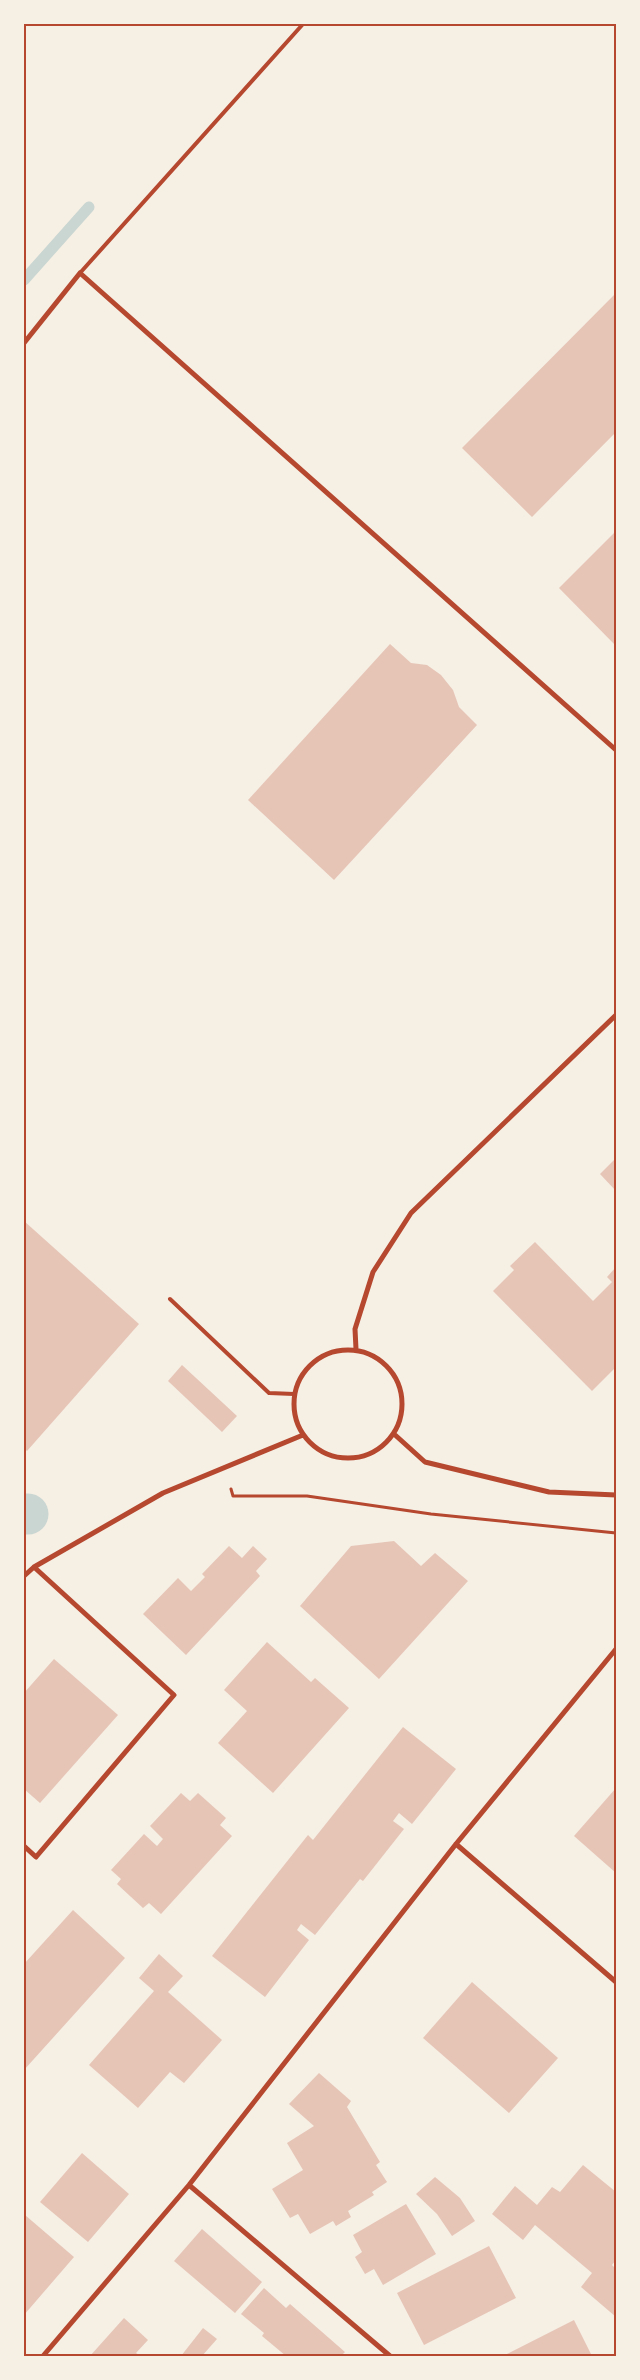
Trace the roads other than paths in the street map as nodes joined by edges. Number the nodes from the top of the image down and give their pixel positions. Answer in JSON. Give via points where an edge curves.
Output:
{"nodes":[{"id":1,"x":303,"y":24,"type":"edge"},
{"id":2,"x":80,"y":273,"type":"junction"},
{"id":3,"x":24,"y":343,"type":"edge"},
{"id":4,"x":616,"y":750,"type":"edge"},
{"id":5,"x":616,"y":1015,"type":"edge"},
{"id":6,"x":170,"y":1299,"type":"dead end"},
{"id":7,"x":356,"y":1349,"type":"junction"},
{"id":8,"x":294,"y":1394,"type":"junction"},
{"id":9,"x":394,"y":1434,"type":"junction"},
{"id":10,"x":303,"y":1435,"type":"junction"},
{"id":11,"x":616,"y":1496,"type":"edge"},
{"id":12,"x":34,"y":1568,"type":"junction"},
{"id":13,"x":24,"y":1576,"type":"edge"},
{"id":14,"x":616,"y":1649,"type":"edge"},
{"id":15,"x":456,"y":1844,"type":"junction"},
{"id":16,"x":24,"y":1846,"type":"edge"},
{"id":17,"x":616,"y":1982,"type":"edge"},
{"id":18,"x":189,"y":2185,"type":"junction"},
{"id":19,"x":43,"y":2356,"type":"edge"},
{"id":20,"x":390,"y":2356,"type":"edge"}],
"edges":[{"from":1,"to":2,"type":"lane"},
{"from":2,"to":3,"type":"street"},
{"from":2,"to":4,"type":"street"},
{"from":5,"to":7,"type":"street","via":[[411,1213],[373,1272],[355,1329]]},
{"from":6,"to":8,"type":"lane","via":[[269,1394]]},
{"from":7,"to":8,"type":"street","via":[[339,1349],[323,1354],[299,1378]]},
{"from":7,"to":9,"type":"street","via":[[373,1355],[388,1366],[398,1381],[402,1399]]},
{"from":8,"to":10,"type":"street","via":[[296,1422]]},
{"from":9,"to":10,"type":"street","via":[[381,1447],[348,1459],[330,1456],[315,1448]]},
{"from":9,"to":11,"type":"street","via":[[425,1462],[549,1492]]},
{"from":10,"to":12,"type":"street","via":[[164,1493]]},
{"from":12,"to":13,"type":"street"},
{"from":12,"to":16,"type":"street","via":[[174,1695],[36,1857]]},
{"from":14,"to":15,"type":"street"},
{"from":15,"to":17,"type":"street"},
{"from":15,"to":18,"type":"street"},
{"from":18,"to":19,"type":"street"},
{"from":18,"to":20,"type":"street"}]}
